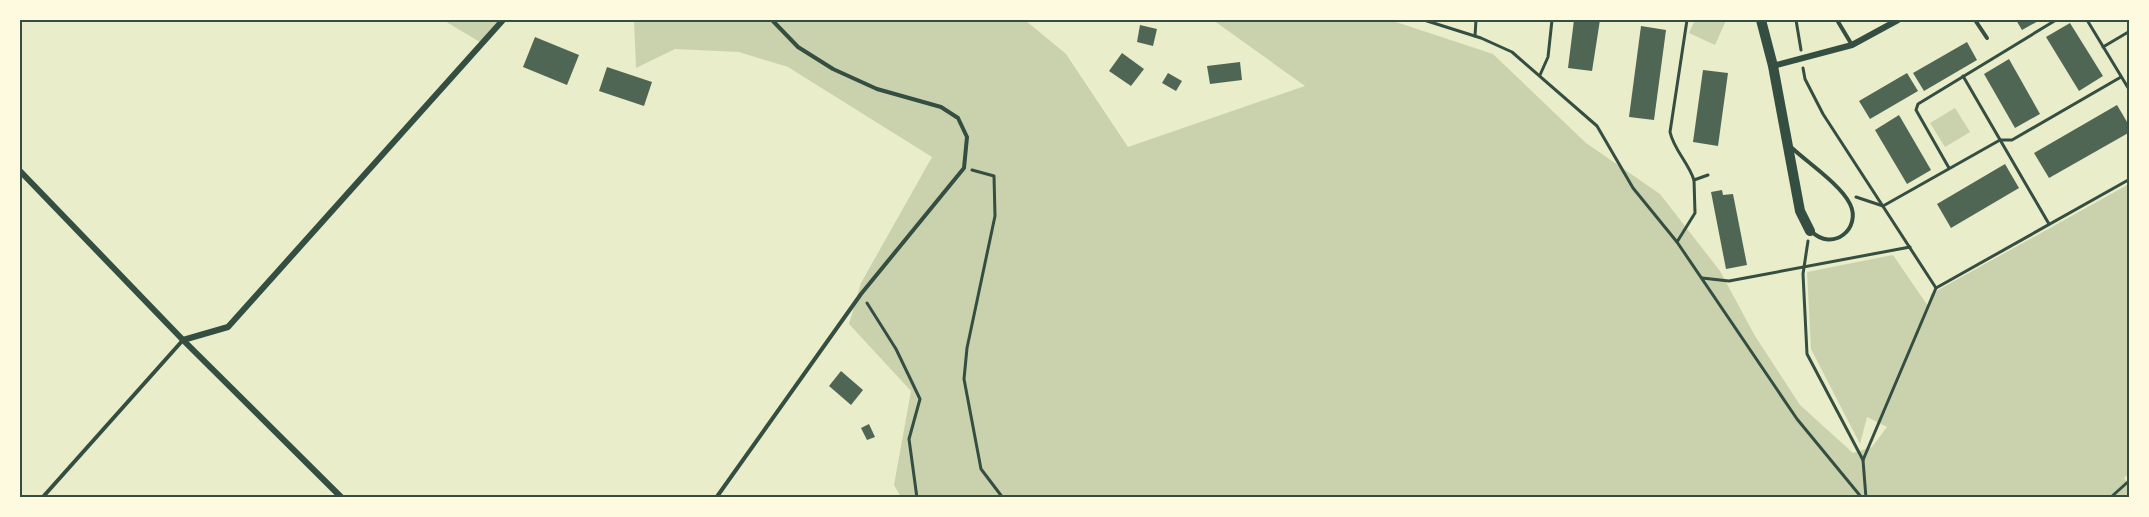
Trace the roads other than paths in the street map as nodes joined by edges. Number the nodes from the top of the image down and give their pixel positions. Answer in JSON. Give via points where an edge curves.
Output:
{"nodes":[{"id":1,"x":502,"y":20,"type":"edge"},
{"id":2,"x":772,"y":20,"type":"edge"},
{"id":3,"x":1761,"y":20,"type":"edge"},
{"id":4,"x":1837,"y":20,"type":"edge"},
{"id":5,"x":1898,"y":20,"type":"edge"},
{"id":6,"x":1975,"y":20,"type":"edge"},
{"id":7,"x":1987,"y":38,"type":"dead end"},
{"id":8,"x":1852,"y":45,"type":"junction"},
{"id":9,"x":1773,"y":66,"type":"junction"},
{"id":10,"x":1786,"y":143,"type":"junction"},
{"id":11,"x":20,"y":171,"type":"edge"},
{"id":12,"x":1810,"y":231,"type":"joint"},
{"id":13,"x":183,"y":340,"type":"junction"},
{"id":14,"x":42,"y":498,"type":"edge"},
{"id":15,"x":342,"y":498,"type":"edge"},
{"id":16,"x":716,"y":498,"type":"edge"}],
"edges":[{"from":1,"to":13,"type":"street","via":[[228,327]]},
{"from":2,"to":16,"type":"lane","via":[[798,47],[833,69],[877,89],[940,107],[958,118],[967,137],[964,168],[861,294]]},
{"from":3,"to":9,"type":"street"},
{"from":4,"to":8,"type":"lane"},
{"from":5,"to":8,"type":"street"},
{"from":6,"to":7,"type":"lane"},
{"from":8,"to":9,"type":"street"},
{"from":9,"to":10,"type":"street"},
{"from":10,"to":12,"type":"street","via":[[1800,212]]},
{"from":10,"to":12,"type":"lane","via":[[1850,204],[1852,212],[1842,236],[1828,242]]},
{"from":11,"to":13,"type":"street"},
{"from":13,"to":14,"type":"lane"},
{"from":13,"to":15,"type":"street"}]}
